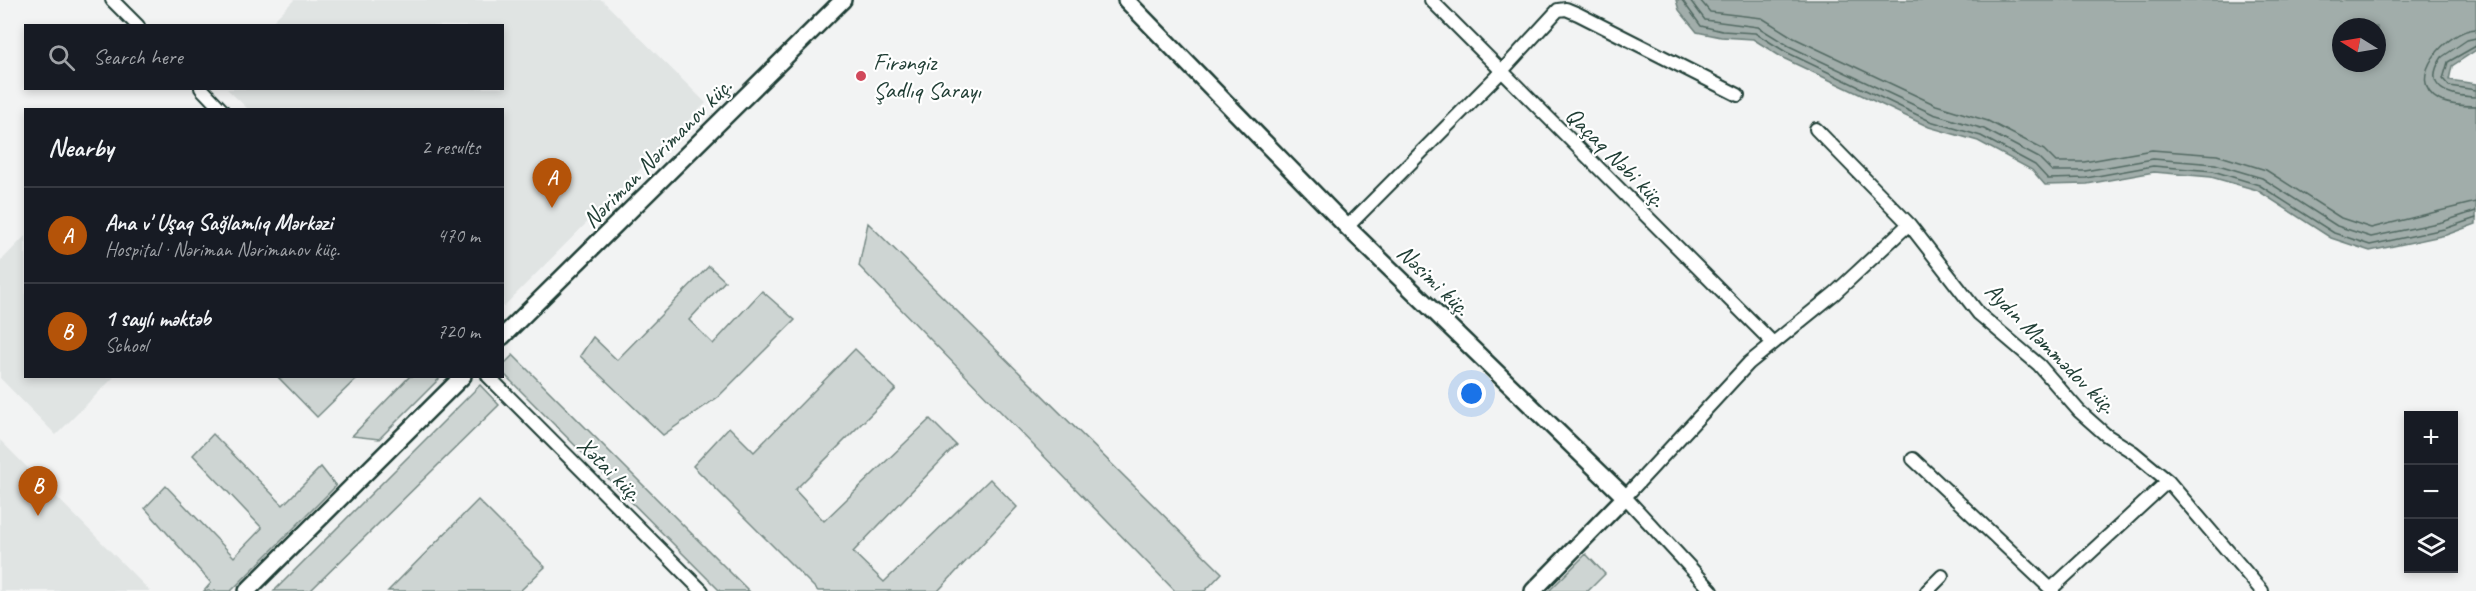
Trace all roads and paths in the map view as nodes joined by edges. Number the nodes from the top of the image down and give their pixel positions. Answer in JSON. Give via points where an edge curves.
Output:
{"nodes":[{"id":1,"x":112,"y":0,"type":"edge"},
{"id":2,"x":843,"y":0,"type":"edge"},
{"id":3,"x":1126,"y":0,"type":"edge"},
{"id":4,"x":1431,"y":0,"type":"edge"},
{"id":5,"x":136,"y":24,"type":"edge"},
{"id":6,"x":1501,"y":72,"type":"junction"},
{"id":7,"x":203,"y":90,"type":"edge"},
{"id":8,"x":1738,"y":95,"type":"dead end"},
{"id":9,"x":220,"y":108,"type":"edge"},
{"id":10,"x":1816,"y":129,"type":"dead end"},
{"id":11,"x":1909,"y":224,"type":"junction"},
{"id":12,"x":1347,"y":227,"type":"junction"},
{"id":13,"x":504,"y":336,"type":"edge"},
{"id":14,"x":1772,"y":342,"type":"junction"},
{"id":15,"x":461,"y":378,"type":"edge"},
{"id":16,"x":490,"y":378,"type":"edge"},
{"id":17,"x":1912,"y":459,"type":"dead end"},
{"id":18,"x":2168,"y":481,"type":"junction"},
{"id":19,"x":1625,"y":497,"type":"junction"},
{"id":20,"x":1942,"y":576,"type":"dead end"},
{"id":21,"x":2052,"y":590,"type":"edge"},
{"id":22,"x":247,"y":591,"type":"edge"},
{"id":23,"x":702,"y":591,"type":"edge"},
{"id":24,"x":1533,"y":591,"type":"edge"},
{"id":25,"x":1712,"y":591,"type":"edge"},
{"id":26,"x":1927,"y":591,"type":"edge"},
{"id":27,"x":2262,"y":591,"type":"edge"}],
"edges":[{"from":1,"to":5,"type":"street"},
{"from":2,"to":13,"type":"street","name":"Nəriman Nərimanov küç."},
{"from":3,"to":12,"type":"street","name":"Nəsimi küç."},
{"from":4,"to":6,"type":"street","name":"Qaçaq Nəbi küç."},
{"from":6,"to":8,"type":"street","via":[[1558,10],[1566,9]]},
{"from":6,"to":12,"type":"street"},
{"from":6,"to":14,"type":"street","name":"Qaçaq Nəbi küç."},
{"from":7,"to":9,"type":"street"},
{"from":10,"to":11,"type":"street","name":"Aydın Məmmədov küç."},
{"from":11,"to":14,"type":"street","via":[[1835,293]]},
{"from":11,"to":18,"type":"street","name":"Aydın Məmmədov küç.","via":[[1996,331],[2039,365],[2106,435]]},
{"from":12,"to":19,"type":"street","name":"Nəsimi küç."},
{"from":14,"to":19,"type":"street"},
{"from":15,"to":22,"type":"street"},
{"from":16,"to":23,"type":"street","name":"Xətai küç."},
{"from":17,"to":21,"type":"street"},
{"from":18,"to":21,"type":"street"},
{"from":18,"to":27,"type":"street","name":"Aydın Məmmədov küç."},
{"from":19,"to":24,"type":"street"},
{"from":19,"to":25,"type":"street","name":"Nəsimi küç."},
{"from":20,"to":26,"type":"street"}]}
